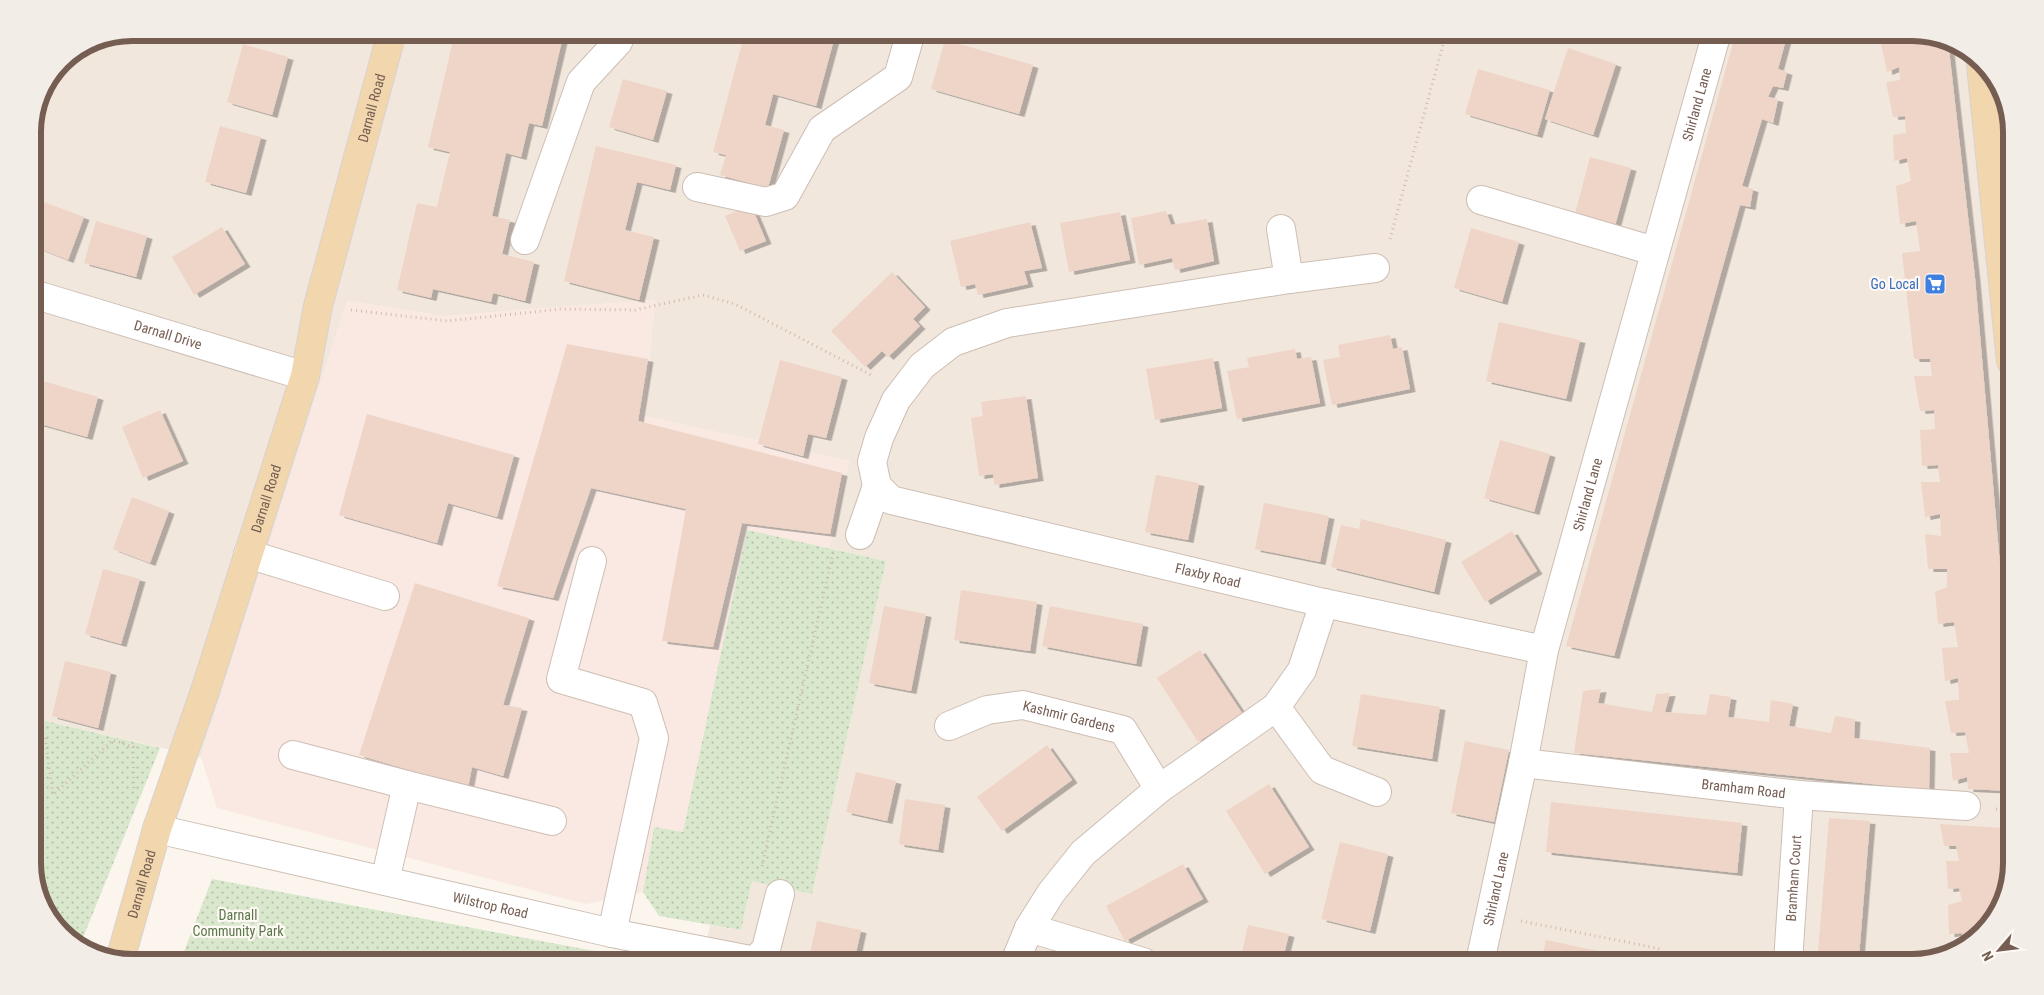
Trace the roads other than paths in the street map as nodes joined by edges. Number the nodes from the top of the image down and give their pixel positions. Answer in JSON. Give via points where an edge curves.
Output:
{"nodes":[{"id":1,"x":390,"y":41,"type":"edge"},
{"id":2,"x":618,"y":41,"type":"edge"},
{"id":3,"x":909,"y":41,"type":"edge"},
{"id":4,"x":1713,"y":41,"type":"edge"},
{"id":5,"x":1982,"y":75,"type":"edge"},
{"id":6,"x":697,"y":187,"type":"dead end"},
{"id":7,"x":1481,"y":200,"type":"dead end"},
{"id":8,"x":1281,"y":229,"type":"dead end"},
{"id":9,"x":2003,"y":231,"type":"edge"},
{"id":10,"x":524,"y":240,"type":"dead end"},
{"id":11,"x":1654,"y":251,"type":"junction"},
{"id":12,"x":1375,"y":268,"type":"road end"},
{"id":13,"x":1289,"y":278,"type":"junction"},
{"id":14,"x":41,"y":296,"type":"edge"},
{"id":15,"x":305,"y":376,"type":"junction"},
{"id":16,"x":877,"y":486,"type":"junction"},
{"id":17,"x":860,"y":535,"type":"road end"},
{"id":18,"x":248,"y":554,"type":"junction"},
{"id":19,"x":592,"y":561,"type":"dead end"},
{"id":20,"x":385,"y":596,"type":"dead end"},
{"id":21,"x":1324,"y":603,"type":"junction"},
{"id":22,"x":1544,"y":650,"type":"junction"},
{"id":23,"x":1276,"y":707,"type":"junction"},
{"id":24,"x":949,"y":726,"type":"dead end"},
{"id":25,"x":293,"y":755,"type":"dead end"},
{"id":26,"x":1523,"y":763,"type":"junction"},
{"id":27,"x":407,"y":785,"type":"junction"},
{"id":28,"x":1159,"y":789,"type":"junction"},
{"id":29,"x":1377,"y":792,"type":"dead end"},
{"id":30,"x":1800,"y":795,"type":"junction"},
{"id":31,"x":1966,"y":806,"type":"dead end"},
{"id":32,"x":552,"y":821,"type":"dead end"},
{"id":33,"x":157,"y":829,"type":"junction"},
{"id":34,"x":385,"y":881,"type":"junction"},
{"id":35,"x":780,"y":894,"type":"road end"},
{"id":36,"x":1029,"y":928,"type":"junction"},
{"id":37,"x":612,"y":932,"type":"junction"},
{"id":38,"x":122,"y":953,"type":"edge"},
{"id":39,"x":720,"y":954,"type":"edge"},
{"id":40,"x":761,"y":954,"type":"edge"},
{"id":41,"x":1018,"y":954,"type":"edge"},
{"id":42,"x":1116,"y":954,"type":"edge"},
{"id":43,"x":1482,"y":954,"type":"edge"},
{"id":44,"x":1789,"y":954,"type":"edge"}],
"edges":[{"from":1,"to":15,"type":"main road","name":"Darnall Road","via":[[318,306]]},
{"from":2,"to":10,"type":"street","via":[[581,82]]},
{"from":3,"to":6,"type":"street","via":[[898,77],[822,129],[785,196],[766,202]]},
{"from":4,"to":11,"type":"street","name":"Shirland Lane"},
{"from":5,"to":9,"type":"main road"},
{"from":7,"to":11,"type":"street"},
{"from":8,"to":13,"type":"street"},
{"from":11,"to":22,"type":"street","name":"Shirland Lane"},
{"from":12,"to":13,"type":"street"},
{"from":13,"to":16,"type":"street","via":[[1007,323],[953,342],[922,366],[896,400],[872,462]]},
{"from":14,"to":15,"type":"street","name":"Darnall Drive"},
{"from":15,"to":18,"type":"main road","name":"Darnall Road"},
{"from":16,"to":17,"type":"street"},
{"from":16,"to":21,"type":"street","name":"Flaxby Road","via":[[891,500]]},
{"from":18,"to":20,"type":"street"},
{"from":18,"to":33,"type":"main road","name":"Darnall Road"},
{"from":19,"to":37,"type":"street","via":[[561,679],[644,703],[654,738]]},
{"from":21,"to":22,"type":"street","name":"Flaxby Road"},
{"from":21,"to":23,"type":"street","via":[[1302,670]]},
{"from":22,"to":26,"type":"street","name":"Shirland Lane"},
{"from":23,"to":28,"type":"street"},
{"from":23,"to":29,"type":"street","via":[[1322,770]]},
{"from":24,"to":28,"type":"street","name":"Kashmir Gardens","via":[[987,710],[1023,705],[1123,730]]},
{"from":25,"to":27,"type":"street"},
{"from":26,"to":30,"type":"street","name":"Bramham Road"},
{"from":26,"to":43,"type":"street","name":"Shirland Lane"},
{"from":27,"to":32,"type":"street"},
{"from":27,"to":34,"type":"street"},
{"from":28,"to":36,"type":"street","via":[[1083,854],[1051,893]]},
{"from":30,"to":31,"type":"street","name":"Bramham Road"},
{"from":30,"to":44,"type":"street","name":"Bramham Court"},
{"from":33,"to":34,"type":"street","name":"Wilstrop Road"},
{"from":33,"to":38,"type":"main road","name":"Darnall Road"},
{"from":34,"to":37,"type":"street","name":"Wilstrop Road"},
{"from":35,"to":40,"type":"street","name":"Wilstrop Road","via":[[766,949]]},
{"from":36,"to":41,"type":"street"},
{"from":36,"to":42,"type":"street"},
{"from":37,"to":39,"type":"street","name":"Wilstrop Road"}]}
